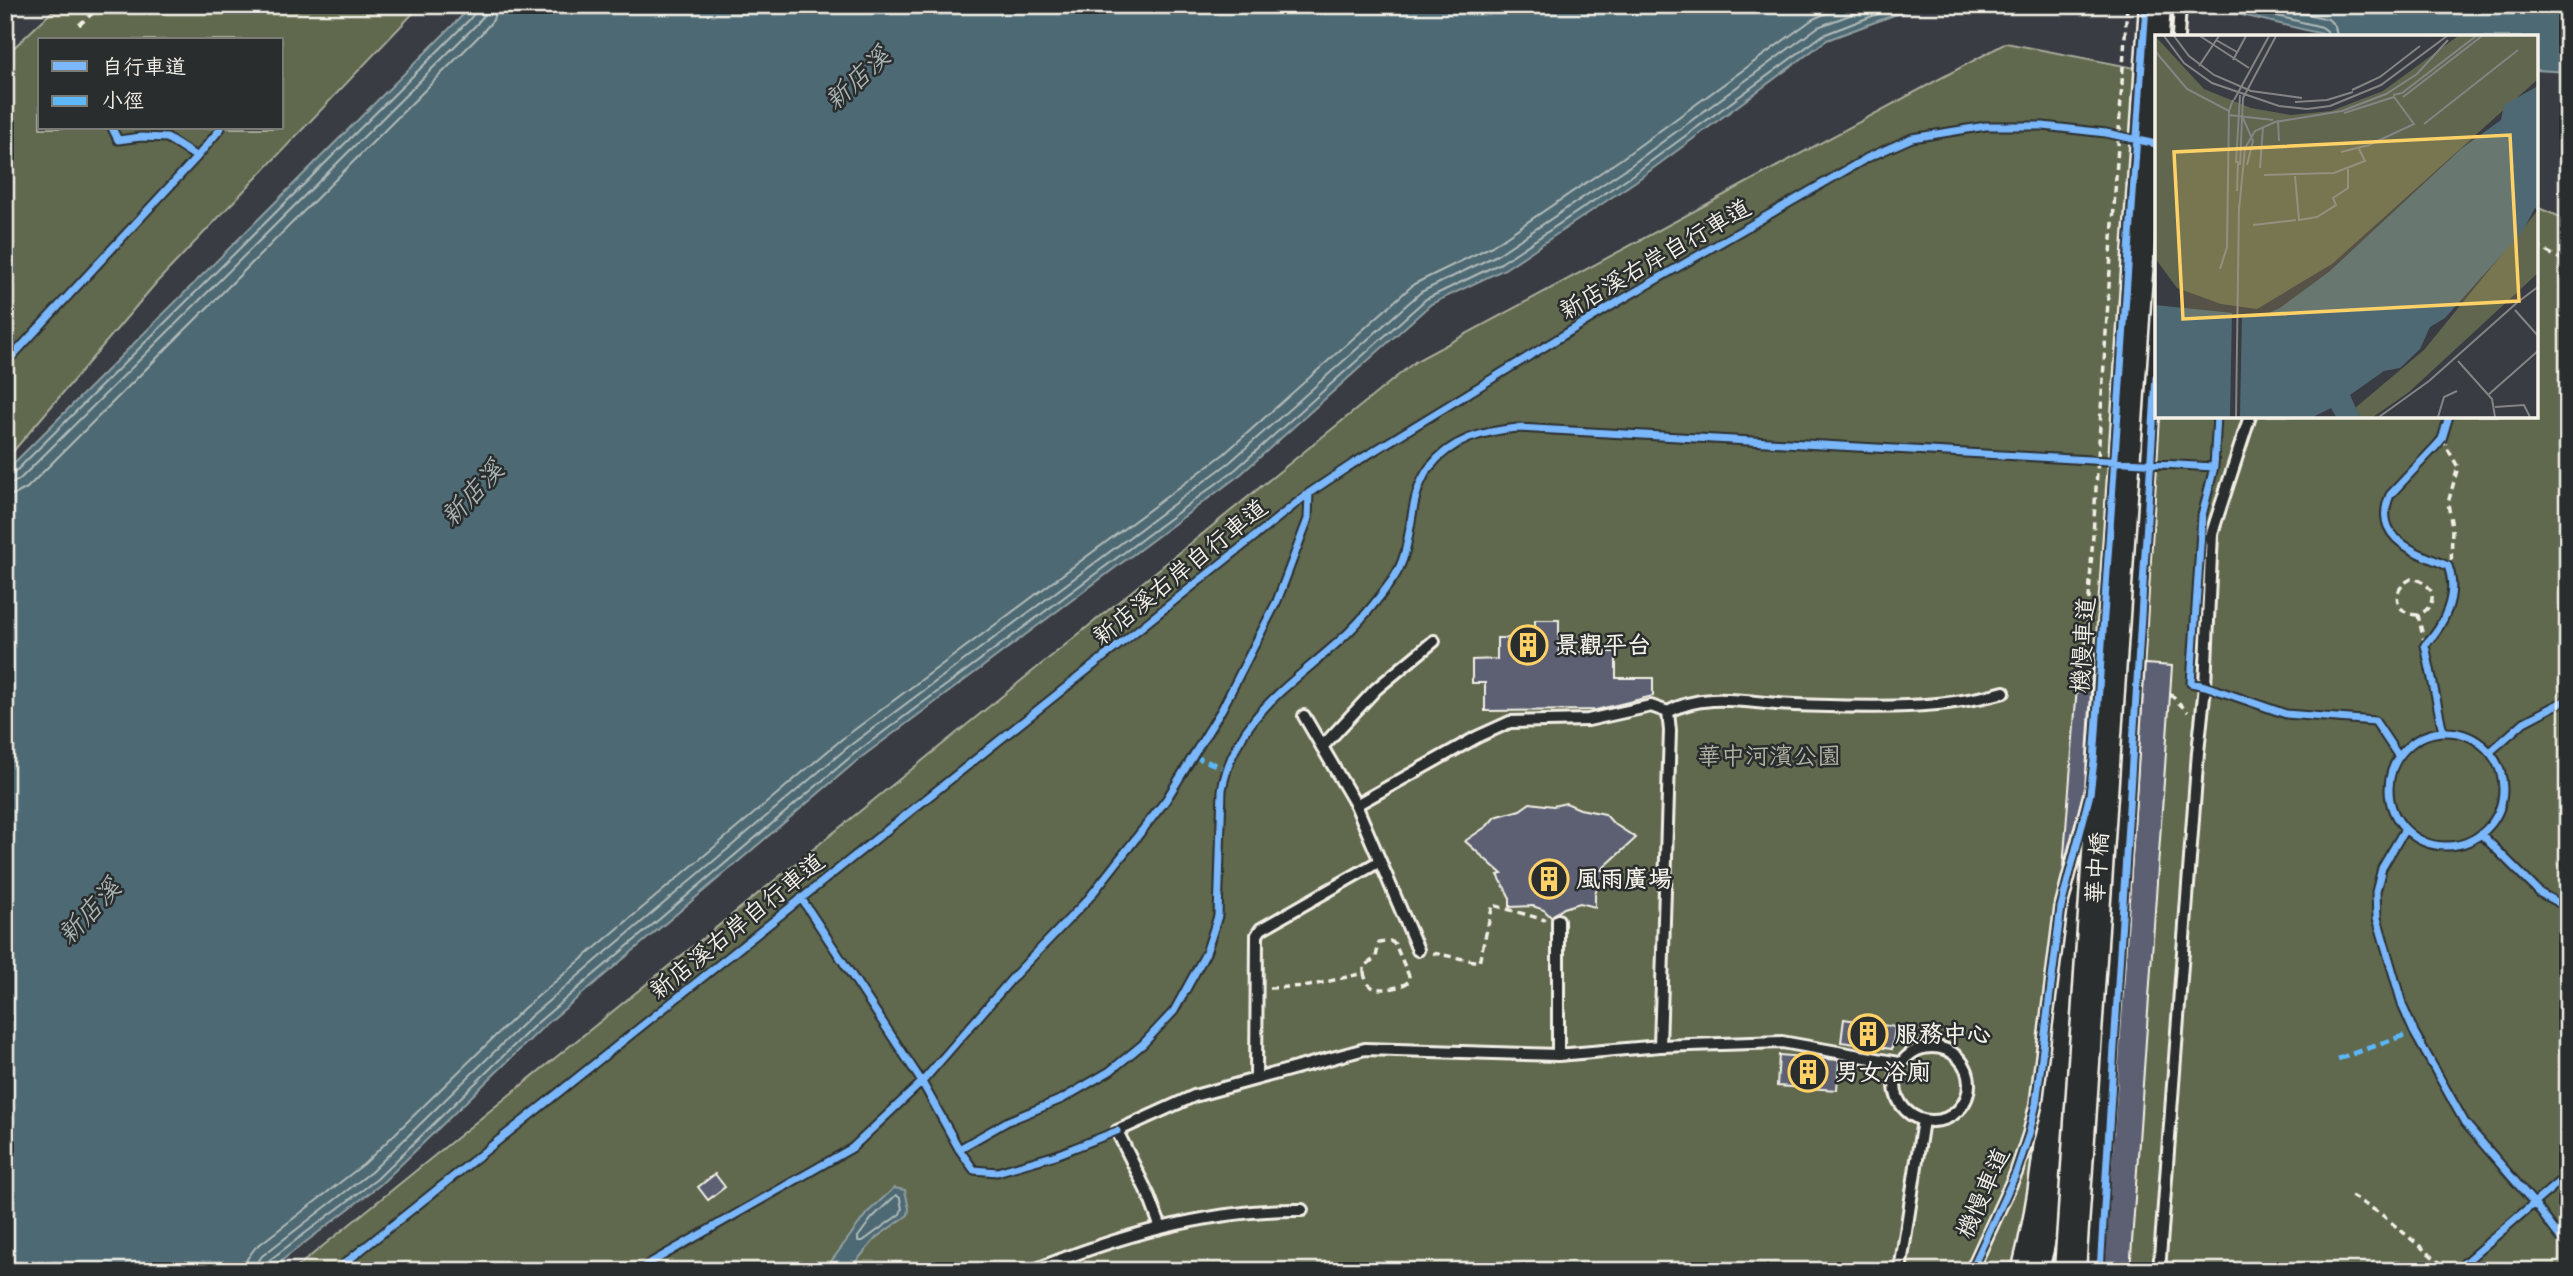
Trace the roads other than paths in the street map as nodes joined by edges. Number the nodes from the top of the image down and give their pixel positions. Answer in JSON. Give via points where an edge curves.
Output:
{"nodes":[{"id":1,"x":2146,"y":5,"type":"edge"},
{"id":2,"x":2155,"y":5,"type":"edge"},
{"id":3,"x":2170,"y":5,"type":"edge"},
{"id":4,"x":2180,"y":5,"type":"edge"},
{"id":5,"x":2168,"y":35,"type":"edge"},
{"id":6,"x":2178,"y":35,"type":"edge"},
{"id":7,"x":2155,"y":251,"type":"edge"},
{"id":8,"x":2155,"y":408,"type":"edge"},
{"id":9,"x":2249,"y":418,"type":"edge"},
{"id":10,"x":1434,"y":641,"type":"dead end"},
{"id":11,"x":2004,"y":692,"type":"dead end"},
{"id":12,"x":1668,"y":712,"type":"junction"},
{"id":13,"x":1304,"y":716,"type":"dead end"},
{"id":14,"x":1322,"y":747,"type":"junction"},
{"id":15,"x":1356,"y":805,"type":"junction"},
{"id":16,"x":2101,"y":806,"type":"junction"},
{"id":17,"x":1380,"y":861,"type":"junction"},
{"id":18,"x":1558,"y":920,"type":"road end"},
{"id":19,"x":1418,"y":950,"type":"road end"},
{"id":20,"x":1661,"y":1046,"type":"junction"},
{"id":21,"x":1558,"y":1055,"type":"junction"},
{"id":22,"x":1899,"y":1063,"type":"junction"},
{"id":23,"x":1256,"y":1079,"type":"junction"},
{"id":24,"x":1923,"y":1120,"type":"junction"},
{"id":25,"x":1302,"y":1210,"type":"dead end"},
{"id":26,"x":1161,"y":1228,"type":"junction"},
{"id":27,"x":1032,"y":1271,"type":"edge"},
{"id":28,"x":1900,"y":1271,"type":"edge"},
{"id":29,"x":1971,"y":1271,"type":"edge"},
{"id":30,"x":2030,"y":1271,"type":"edge"},
{"id":31,"x":2070,"y":1271,"type":"edge"},
{"id":32,"x":2086,"y":1271,"type":"edge"},
{"id":33,"x":2099,"y":1271,"type":"edge"},
{"id":34,"x":2159,"y":1271,"type":"edge"}],
"edges":[{"from":1,"to":29,"type":"lane","name":"機慢車道","bridge":true,"via":[[2091,783],[2061,906],[2029,1134]]},
{"from":2,"to":16,"type":"main road","name":"華中橋","bridge":true},
{"from":3,"to":5,"type":"main road"},
{"from":4,"to":6,"type":"lane"},
{"from":7,"to":32,"type":"main road","name":"華中橋"},
{"from":8,"to":33,"type":"lane"},
{"from":9,"to":34,"type":"lane","via":[[2212,533],[2205,686]]},
{"from":10,"to":14,"type":"lane","via":[[1377,689]]},
{"from":11,"to":12,"type":"lane","via":[[1979,699],[1874,707],[1684,702]]},
{"from":12,"to":15,"type":"lane","via":[[1651,706],[1588,720],[1510,722]]},
{"from":12,"to":20,"type":"lane"},
{"from":13,"to":14,"type":"lane"},
{"from":14,"to":15,"type":"lane"},
{"from":15,"to":17,"type":"lane"},
{"from":16,"to":30,"type":"highway","bridge":true,"via":[[2073,924],[2053,1132]]},
{"from":16,"to":31,"type":"main road","name":"華中橋","bridge":true},
{"from":17,"to":19,"type":"lane"},
{"from":17,"to":23,"type":"lane","via":[[1257,935]]},
{"from":18,"to":21,"type":"lane"},
{"from":20,"to":21,"type":"lane"},
{"from":20,"to":22,"type":"lane","via":[[1782,1042]]},
{"from":21,"to":23,"type":"lane","via":[[1365,1049]]},
{"from":22,"to":24,"type":"lane","via":[[1894,1086],[1897,1098],[1912,1116]]},
{"from":22,"to":24,"type":"lane","via":[[1919,1049],[1943,1049],[1955,1054],[1968,1075],[1970,1089],[1958,1111],[1947,1118]]},
{"from":23,"to":26,"type":"lane","via":[[1194,1096],[1117,1131]]},
{"from":24,"to":28,"type":"lane"},
{"from":25,"to":26,"type":"lane","via":[[1261,1210]]},
{"from":26,"to":27,"type":"lane"}]}
